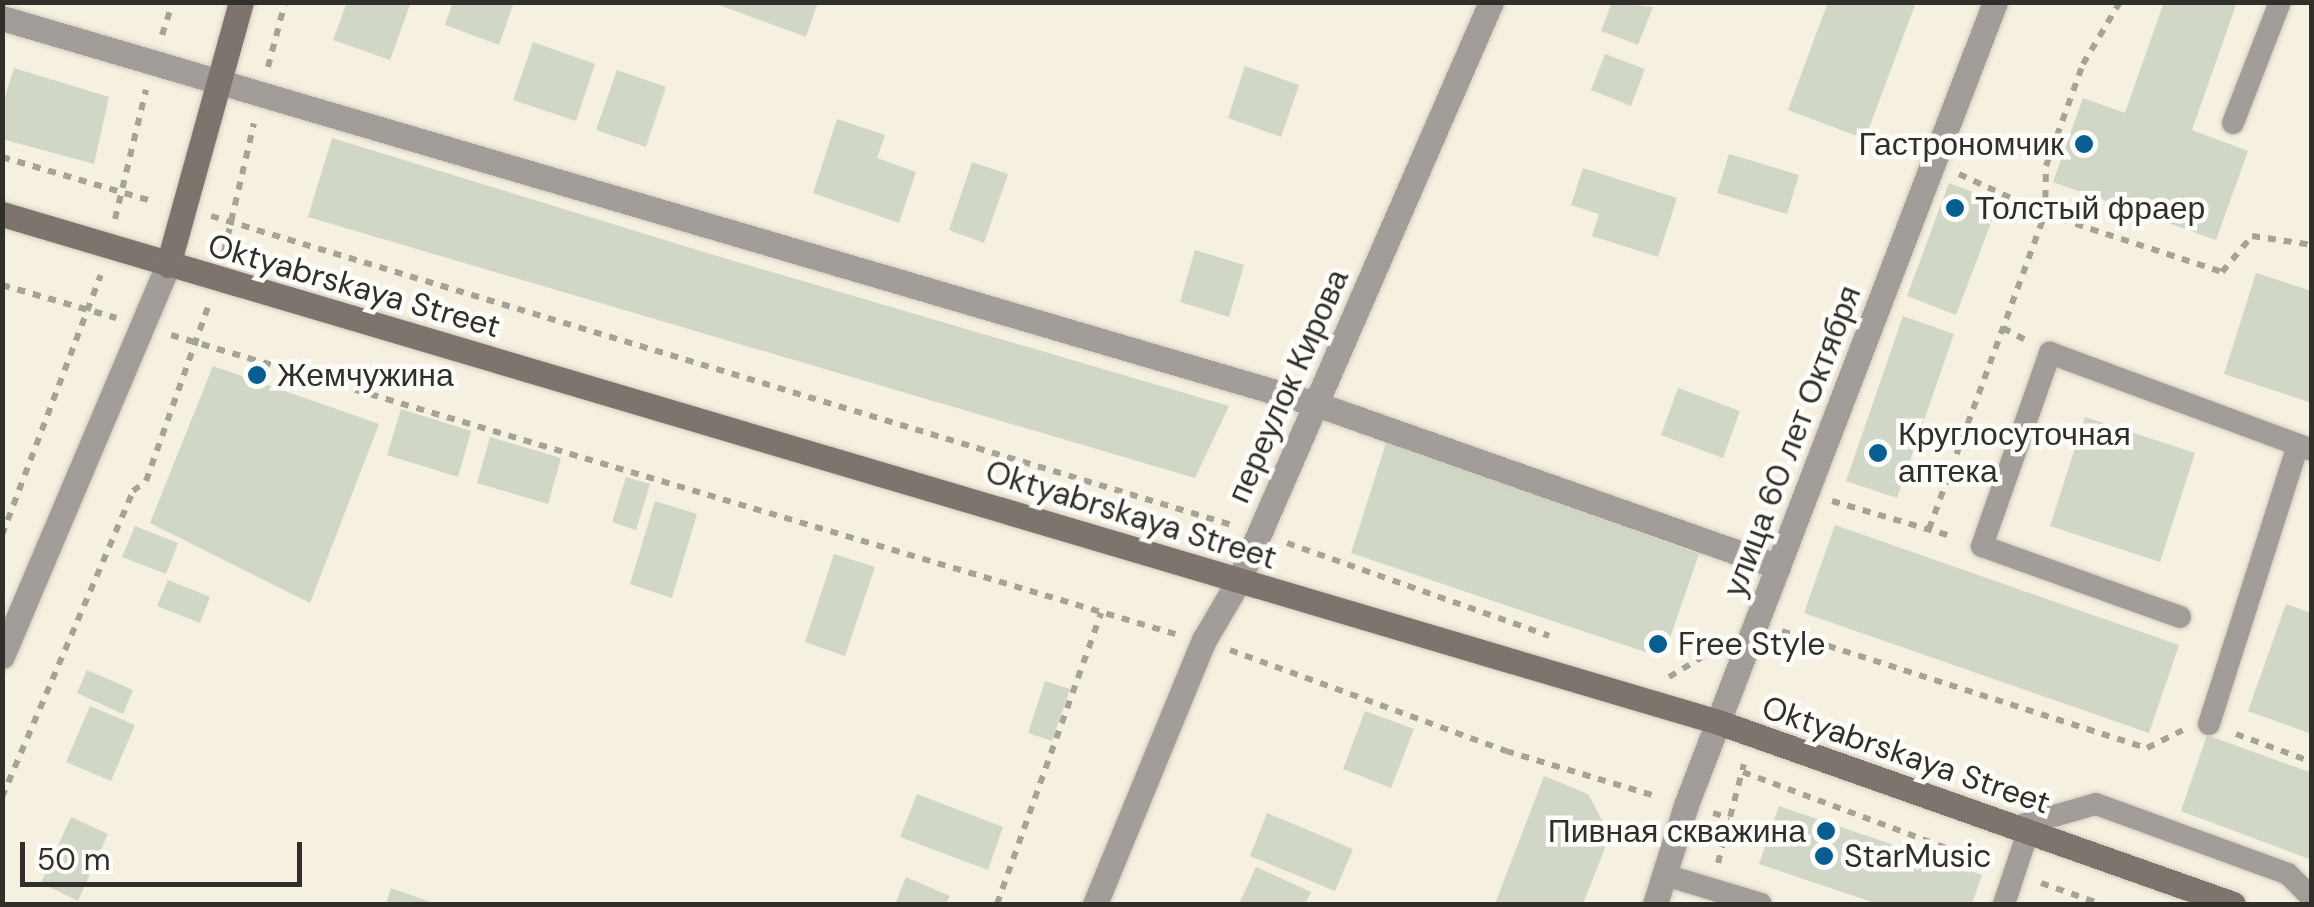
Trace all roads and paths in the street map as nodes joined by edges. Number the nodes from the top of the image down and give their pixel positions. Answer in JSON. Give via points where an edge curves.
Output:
{"nodes":[{"id":1,"x":242,"y":2,"type":"edge"},
{"id":2,"x":285,"y":2,"type":"edge"},
{"id":3,"x":1491,"y":2,"type":"edge"},
{"id":4,"x":1995,"y":2,"type":"edge"},
{"id":5,"x":2120,"y":2,"type":"edge"},
{"id":6,"x":2280,"y":2,"type":"edge"},
{"id":7,"x":2,"y":18,"type":"edge"},
{"id":8,"x":219,"y":81,"type":"junction"},
{"id":9,"x":261,"y":93,"type":"junction"},
{"id":10,"x":2233,"y":123,"type":"dead end"},
{"id":11,"x":2,"y":158,"type":"edge"},
{"id":12,"x":182,"y":210,"type":"junction"},
{"id":13,"x":2,"y":214,"type":"edge"},
{"id":14,"x":2045,"y":214,"type":"junction"},
{"id":15,"x":232,"y":221,"type":"junction"},
{"id":16,"x":2312,"y":245,"type":"edge"},
{"id":17,"x":168,"y":265,"type":"junction"},
{"id":18,"x":218,"y":280,"type":"junction"},
{"id":19,"x":2,"y":285,"type":"edge"},
{"id":20,"x":142,"y":327,"type":"junction"},
{"id":21,"x":196,"y":342,"type":"junction"},
{"id":22,"x":1316,"y":404,"type":"junction"},
{"id":23,"x":2305,"y":448,"type":"edge"},
{"id":24,"x":1806,"y":494,"type":"junction"},
{"id":25,"x":1259,"y":533,"type":"junction"},
{"id":26,"x":1778,"y":566,"type":"junction"},
{"id":27,"x":1238,"y":582,"type":"junction"},
{"id":28,"x":1101,"y":612,"type":"junction"},
{"id":29,"x":2180,"y":617,"type":"dead end"},
{"id":30,"x":1756,"y":624,"type":"junction"},
{"id":31,"x":1556,"y":638,"type":"dead end"},
{"id":32,"x":1204,"y":640,"type":"junction"},
{"id":33,"x":2,"y":656,"type":"edge"},
{"id":34,"x":1649,"y":671,"type":"dead end"},
{"id":35,"x":1718,"y":722,"type":"junction"},
{"id":36,"x":2209,"y":724,"type":"junction"},
{"id":37,"x":2312,"y":762,"type":"edge"},
{"id":38,"x":1743,"y":772,"type":"dead end"},
{"id":39,"x":2,"y":797,"type":"edge"},
{"id":40,"x":1686,"y":805,"type":"junction"},
{"id":41,"x":1729,"y":818,"type":"dead end"},
{"id":42,"x":2022,"y":830,"type":"junction"},
{"id":43,"x":2014,"y":873,"type":"junction"},
{"id":44,"x":1665,"y":875,"type":"junction"},
{"id":45,"x":2312,"y":898,"type":"edge"},
{"id":46,"x":997,"y":904,"type":"edge"},
{"id":47,"x":1095,"y":904,"type":"edge"},
{"id":48,"x":1655,"y":904,"type":"edge"},
{"id":49,"x":1761,"y":904,"type":"edge"},
{"id":50,"x":2004,"y":904,"type":"edge"},
{"id":51,"x":2101,"y":904,"type":"edge"},
{"id":52,"x":2233,"y":904,"type":"edge"}],
"edges":[{"from":1,"to":8,"type":"main road"},
{"from":2,"to":9,"type":"path"},
{"from":3,"to":22,"type":"street","name":"переулок Кирова"},
{"from":4,"to":24,"type":"street","name":"улица 60 лет Октября"},
{"from":5,"to":14,"type":"path","via":[[2083,64],[2064,115],[2046,166]]},
{"from":6,"to":10,"type":"lane"},
{"from":7,"to":8,"type":"street"},
{"from":8,"to":9,"type":"street"},
{"from":8,"to":12,"type":"main road"},
{"from":9,"to":15,"type":"path"},
{"from":9,"to":22,"type":"street"},
{"from":11,"to":12,"type":"path"},
{"from":12,"to":15,"type":"path"},
{"from":12,"to":17,"type":"main road"},
{"from":13,"to":17,"type":"main road","name":"Oktyabrskaya Street"},
{"from":14,"to":16,"type":"path","via":[[2222,272],[2252,236]]},
{"from":14,"to":24,"type":"path","via":[[1929,529]]},
{"from":15,"to":18,"type":"path"},
{"from":15,"to":25,"type":"path"},
{"from":17,"to":18,"type":"main road","name":"Oktyabrskaya Street"},
{"from":17,"to":20,"type":"street"},
{"from":18,"to":21,"type":"path"},
{"from":18,"to":27,"type":"main road","name":"Oktyabrskaya Street"},
{"from":19,"to":20,"type":"path"},
{"from":20,"to":21,"type":"path"},
{"from":20,"to":33,"type":"street"},
{"from":21,"to":28,"type":"path"},
{"from":21,"to":39,"type":"path","via":[[146,481],[133,491]]},
{"from":22,"to":25,"type":"street","name":"переулок Кирова"},
{"from":22,"to":26,"type":"street"},
{"from":23,"to":29,"type":"lane","via":[[2050,353],[1982,546]]},
{"from":23,"to":36,"type":"lane"},
{"from":24,"to":26,"type":"street","name":"улица 60 лет Октября"},
{"from":25,"to":27,"type":"street","name":"переулок Кирова"},
{"from":25,"to":31,"type":"path"},
{"from":26,"to":30,"type":"street","name":"улица 60 лет Октября"},
{"from":27,"to":32,"type":"street","name":"переулок Кирова"},
{"from":27,"to":35,"type":"main road","name":"Oktyabrskaya Street"},
{"from":28,"to":32,"type":"path"},
{"from":28,"to":46,"type":"path"},
{"from":30,"to":34,"type":"path","via":[[1668,678]]},
{"from":30,"to":35,"type":"street","name":"улица 60 лет Октября"},
{"from":30,"to":36,"type":"path","via":[[2147,748],[2201,721]]},
{"from":32,"to":40,"type":"path","via":[[1506,751]]},
{"from":32,"to":47,"type":"street","name":"переулок Кирова"},
{"from":35,"to":40,"type":"street","name":"улица 60 лет Октября"},
{"from":35,"to":42,"type":"main road","name":"Oktyabrskaya Street"},
{"from":36,"to":37,"type":"path"},
{"from":38,"to":43,"type":"path"},
{"from":40,"to":41,"type":"path"},
{"from":40,"to":44,"type":"street","name":"улица 60 лет Октября"},
{"from":42,"to":43,"type":"lane"},
{"from":42,"to":45,"type":"lane","via":[[2096,804],[2288,874]]},
{"from":42,"to":52,"type":"main road","name":"Oktyabrskaya Street"},
{"from":43,"to":50,"type":"lane"},
{"from":43,"to":51,"type":"path"},
{"from":44,"to":48,"type":"street","name":"улица 60 лет Октября"},
{"from":44,"to":49,"type":"lane"}]}
